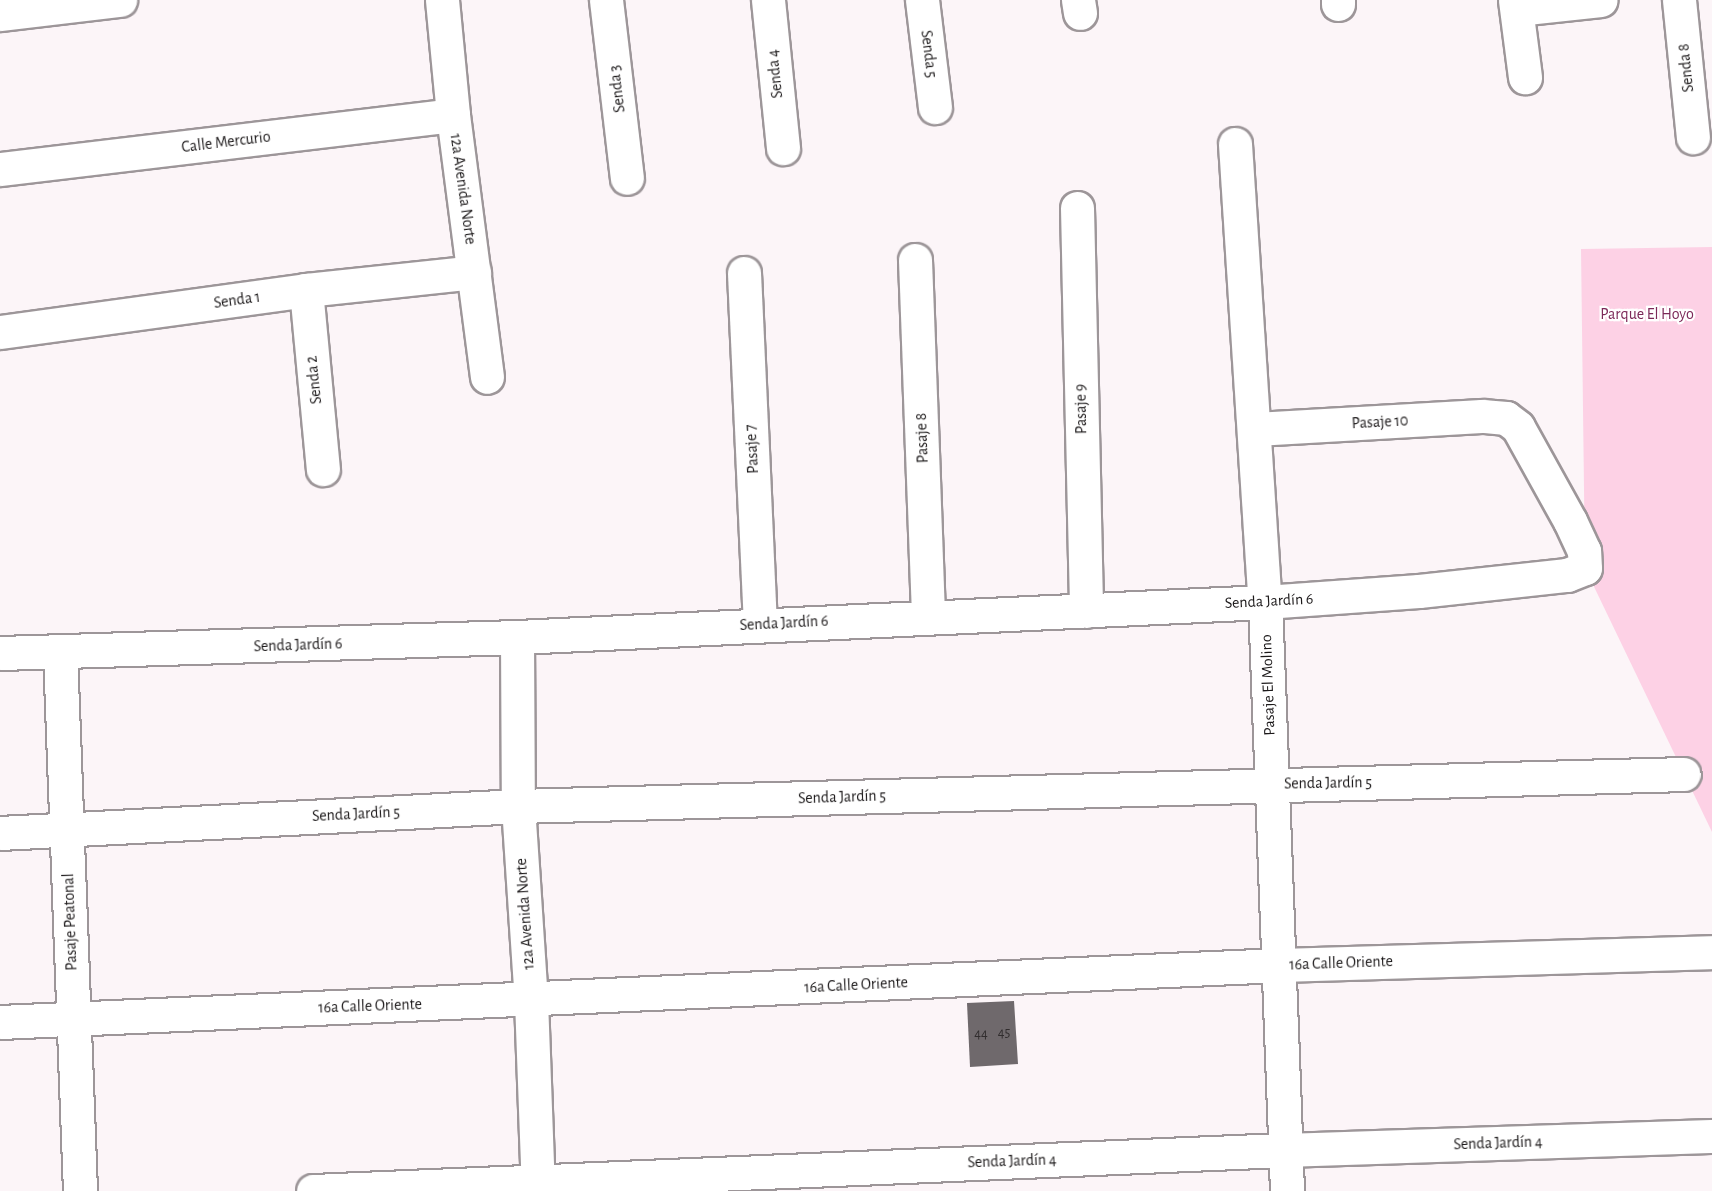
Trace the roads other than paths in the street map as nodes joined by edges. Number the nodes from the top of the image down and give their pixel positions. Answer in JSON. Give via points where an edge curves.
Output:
{"nodes":[{"id":1,"x":120,"y":0,"type":"edge"},
{"id":2,"x":442,"y":0,"type":"edge"},
{"id":3,"x":606,"y":0,"type":"edge"},
{"id":4,"x":768,"y":0,"type":"edge"},
{"id":5,"x":922,"y":0,"type":"edge"},
{"id":6,"x":1600,"y":0,"type":"edge"},
{"id":7,"x":1679,"y":0,"type":"edge"},
{"id":8,"x":1516,"y":5,"type":"edge"},
{"id":9,"x":0,"y":14,"type":"edge"},
{"id":10,"x":1525,"y":77,"type":"dead end"},
{"id":11,"x":935,"y":107,"type":"dead end"},
{"id":12,"x":453,"y":115,"type":"junction"},
{"id":13,"x":1693,"y":137,"type":"dead end"},
{"id":14,"x":1235,"y":144,"type":"dead end"},
{"id":15,"x":783,"y":148,"type":"dead end"},
{"id":16,"x":0,"y":169,"type":"edge"},
{"id":17,"x":627,"y":178,"type":"dead end"},
{"id":18,"x":1077,"y":208,"type":"dead end"},
{"id":19,"x":915,"y":260,"type":"dead end"},
{"id":20,"x":474,"y":272,"type":"junction"},
{"id":21,"x":744,"y":273,"type":"dead end"},
{"id":22,"x":306,"y":290,"type":"junction"},
{"id":23,"x":0,"y":332,"type":"edge"},
{"id":24,"x":487,"y":377,"type":"dead end"},
{"id":25,"x":1254,"y":429,"type":"junction"},
{"id":26,"x":323,"y":469,"type":"dead end"},
{"id":27,"x":1567,"y":575,"type":"joint"},
{"id":28,"x":1265,"y":602,"type":"junction"},
{"id":29,"x":1086,"y":611,"type":"junction"},
{"id":30,"x":928,"y":617,"type":"junction"},
{"id":31,"x":760,"y":624,"type":"junction"},
{"id":32,"x":517,"y":637,"type":"junction"},
{"id":33,"x":60,"y":652,"type":"junction"},
{"id":34,"x":0,"y":653,"type":"edge"},
{"id":35,"x":1684,"y":774,"type":"dead end"},
{"id":36,"x":1272,"y":785,"type":"junction"},
{"id":37,"x":518,"y":806,"type":"junction"},
{"id":38,"x":66,"y":830,"type":"junction"},
{"id":39,"x":0,"y":833,"type":"edge"},
{"id":40,"x":1712,"y":952,"type":"edge"},
{"id":41,"x":1280,"y":965,"type":"junction"},
{"id":42,"x":531,"y":1000,"type":"junction"},
{"id":43,"x":73,"y":1018,"type":"junction"},
{"id":44,"x":0,"y":1022,"type":"edge"},
{"id":45,"x":1712,"y":1136,"type":"edge"},
{"id":46,"x":1285,"y":1150,"type":"junction"},
{"id":47,"x":538,"y":1185,"type":"edge"},
{"id":48,"x":80,"y":1191,"type":"edge"},
{"id":49,"x":313,"y":1191,"type":"edge"},
{"id":50,"x":1287,"y":1191,"type":"edge"}],
"edges":[{"from":1,"to":9,"type":"street"},
{"from":2,"to":12,"type":"street","name":"12a Avenida Norte"},
{"from":3,"to":17,"type":"street","name":"Senda 3"},
{"from":4,"to":15,"type":"street","name":"Senda 4"},
{"from":5,"to":11,"type":"street","name":"Senda 5"},
{"from":6,"to":8,"type":"street"},
{"from":7,"to":13,"type":"street","name":"Senda 8"},
{"from":8,"to":10,"type":"street"},
{"from":12,"to":16,"type":"street","name":"Calle Mercurio"},
{"from":12,"to":20,"type":"street","name":"12a Avenida Norte"},
{"from":14,"to":25,"type":"street","name":"Pasaje El Molino"},
{"from":18,"to":29,"type":"street","name":"Pasaje 9"},
{"from":19,"to":30,"type":"street","name":"Pasaje 8"},
{"from":20,"to":22,"type":"street","name":"Senda 1"},
{"from":20,"to":24,"type":"street","name":"12a Avenida Norte"},
{"from":21,"to":31,"type":"street","name":"Pasaje 7"},
{"from":22,"to":23,"type":"street","name":"Senda 1"},
{"from":22,"to":26,"type":"street","name":"Senda 2"},
{"from":25,"to":27,"type":"street","name":"Pasaje 10","via":[[1482,416],[1506,418],[1518,427],[1584,551],[1585,568]]},
{"from":25,"to":28,"type":"street","name":"Pasaje El Molino"},
{"from":27,"to":28,"type":"street","name":"Senda Jardín 6"},
{"from":28,"to":29,"type":"street","name":"Senda Jardín 6"},
{"from":28,"to":36,"type":"street","name":"Pasaje El Molino"},
{"from":29,"to":30,"type":"street","name":"Senda Jardín 6"},
{"from":30,"to":31,"type":"street","name":"Senda Jardín 6"},
{"from":31,"to":32,"type":"street","name":"Senda Jardín 6"},
{"from":32,"to":33,"type":"street","name":"Senda Jardín 6"},
{"from":32,"to":37,"type":"street","name":"12a Avenida Norte"},
{"from":33,"to":34,"type":"street","name":"Senda Jardín 6"},
{"from":33,"to":38,"type":"street","name":"Pasaje Peatonal"},
{"from":35,"to":36,"type":"street","name":"Senda Jardín 5"},
{"from":36,"to":37,"type":"street","name":"Senda Jardín 5"},
{"from":36,"to":41,"type":"street","name":"Pasaje El Molino"},
{"from":37,"to":38,"type":"street","name":"Senda Jardín 5"},
{"from":37,"to":42,"type":"street","name":"12a Avenida Norte"},
{"from":38,"to":39,"type":"street","name":"Senda Jardín 5"},
{"from":38,"to":43,"type":"street","name":"Pasaje Peatonal"},
{"from":40,"to":41,"type":"street","name":"16a Calle Oriente"},
{"from":41,"to":42,"type":"street","name":"16a Calle Oriente"},
{"from":41,"to":46,"type":"street","name":"Pasaje El Molino"},
{"from":42,"to":43,"type":"street","name":"16a Calle Oriente"},
{"from":42,"to":47,"type":"street","name":"12a Avenida Norte"},
{"from":43,"to":44,"type":"street","name":"16a Calle Oriente"},
{"from":43,"to":48,"type":"street","name":"Pasaje Peatonal"},
{"from":45,"to":46,"type":"street","name":"Senda Jardín 4"},
{"from":46,"to":47,"type":"street","name":"Senda Jardín 4"},
{"from":46,"to":50,"type":"street","name":"Pasaje El Molino"},
{"from":47,"to":49,"type":"street","name":"Senda Jardín 4"}]}
